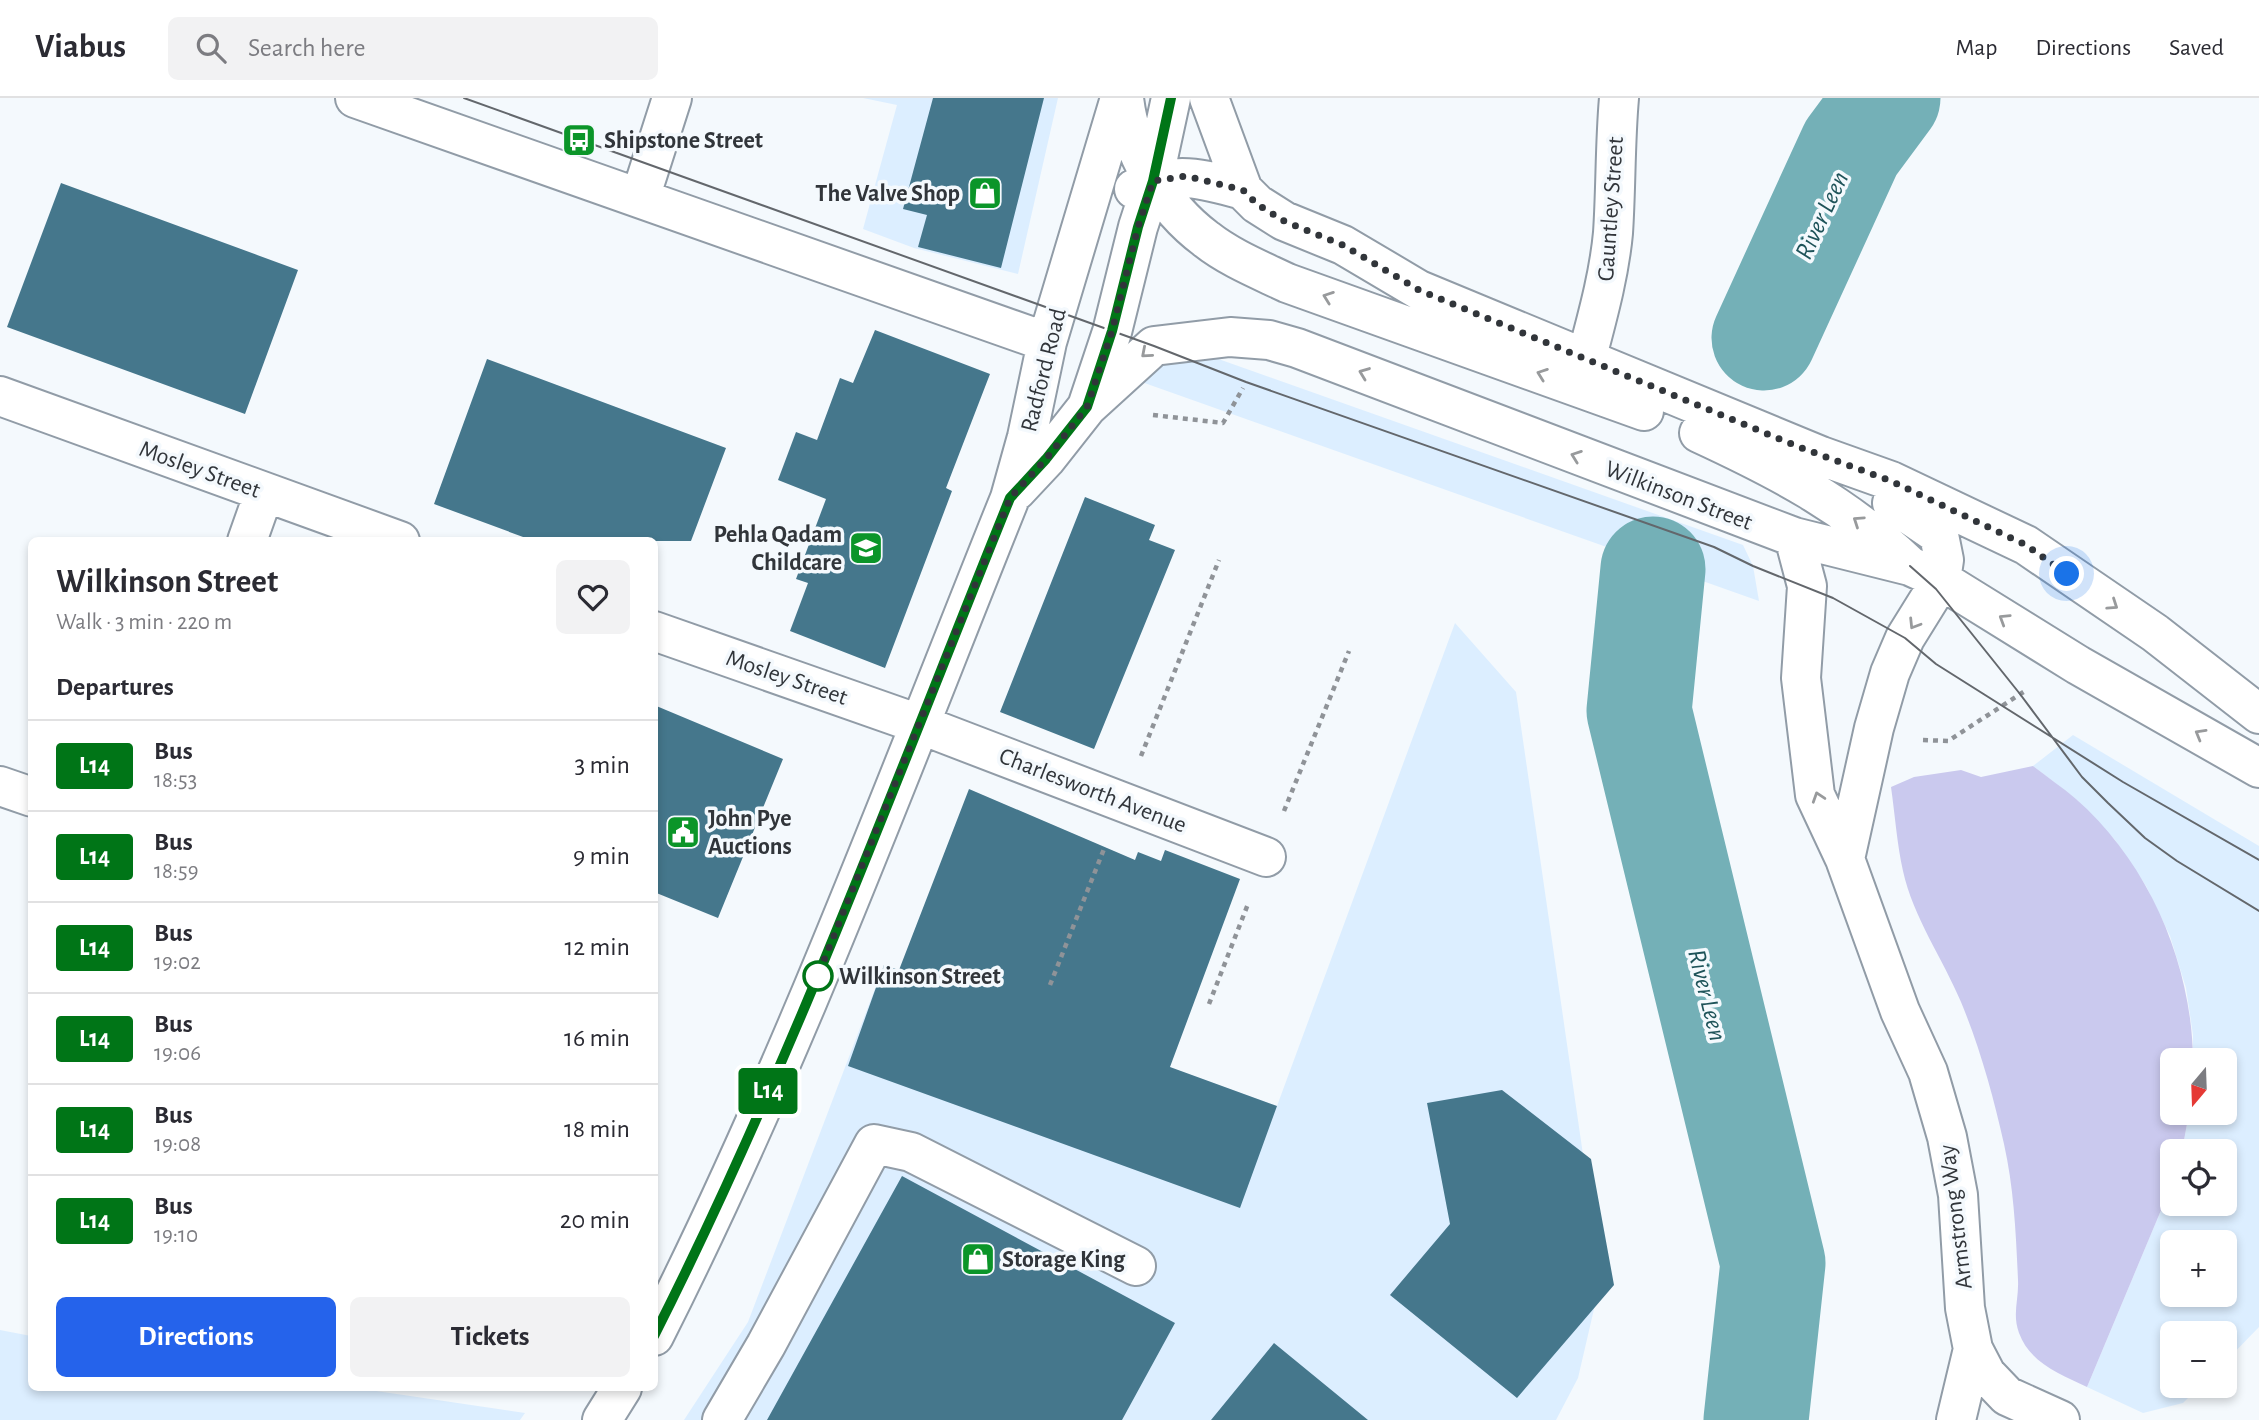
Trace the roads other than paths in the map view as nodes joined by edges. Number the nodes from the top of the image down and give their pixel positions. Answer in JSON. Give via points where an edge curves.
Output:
{"nodes":[{"id":1,"x":355,"y":98,"type":"edge"},
{"id":2,"x":672,"y":98,"type":"edge"},
{"id":3,"x":1122,"y":98,"type":"edge"},
{"id":4,"x":1171,"y":98,"type":"edge"},
{"id":5,"x":1209,"y":98,"type":"edge"},
{"id":6,"x":1619,"y":98,"type":"edge"},
{"id":7,"x":1153,"y":181,"type":"junction"},
{"id":8,"x":1243,"y":190,"type":"junction"},
{"id":9,"x":640,"y":198,"type":"junction"},
{"id":10,"x":1078,"y":243,"type":"junction"},
{"id":11,"x":1047,"y":342,"type":"junction"},
{"id":12,"x":1586,"y":360,"type":"junction"},
{"id":13,"x":0,"y":396,"type":"edge"},
{"id":14,"x":1087,"y":407,"type":"junction"},
{"id":15,"x":1821,"y":456,"type":"junction"},
{"id":16,"x":264,"y":493,"type":"junction"},
{"id":17,"x":1010,"y":498,"type":"junction"},
{"id":18,"x":248,"y":537,"type":"edge"},
{"id":19,"x":389,"y":537,"type":"edge"},
{"id":20,"x":1794,"y":537,"type":"junction"},
{"id":21,"x":1926,"y":573,"type":"junction"},
{"id":22,"x":658,"y":632,"type":"edge"},
{"id":23,"x":2259,"y":713,"type":"edge"},
{"id":24,"x":919,"y":724,"type":"junction"},
{"id":25,"x":2259,"y":768,"type":"edge"},
{"id":26,"x":0,"y":786,"type":"edge"},
{"id":27,"x":28,"y":796,"type":"edge"},
{"id":28,"x":1266,"y":857,"type":"dead end"},
{"id":29,"x":1845,"y":859,"type":"junction"},
{"id":30,"x":1136,"y":1266,"type":"dead end"},
{"id":31,"x":658,"y":1328,"type":"edge"},
{"id":32,"x":1973,"y":1349,"type":"junction"},
{"id":33,"x":620,"y":1391,"type":"edge"},
{"id":34,"x":602,"y":1420,"type":"edge"},
{"id":35,"x":722,"y":1420,"type":"edge"},
{"id":36,"x":1956,"y":1420,"type":"edge"},
{"id":37,"x":2060,"y":1420,"type":"edge"}],
"edges":[{"from":1,"to":9,"type":"street"},
{"from":2,"to":9,"type":"street"},
{"from":3,"to":7,"type":"street","via":[[1135,143]]},
{"from":3,"to":10,"type":"street","name":"Radford Road"},
{"from":4,"to":7,"type":"street","name":"Radford Road"},
{"from":5,"to":8,"type":"street"},
{"from":6,"to":12,"type":"street","name":"Gauntley Street","via":[[1613,233],[1605,290]]},
{"from":7,"to":8,"type":"street","name":"Radford Road","via":[[1186,176]]},
{"from":7,"to":10,"type":"street","name":"Radford Road","via":[[1114,198]]},
{"from":7,"to":14,"type":"street","name":"Radford Road"},
{"from":21,"to":7,"type":"street","one_way":true,"via":[[1814,491],[1679,424],[1287,283],[1245,263],[1206,239]]},
{"from":8,"to":12,"type":"street","via":[[1284,221],[1343,245],[1419,290]]},
{"from":9,"to":11,"type":"street"},
{"from":10,"to":11,"type":"street","name":"Radford Road"},
{"from":11,"to":17,"type":"street","name":"Radford Road"},
{"from":12,"to":15,"type":"street"},
{"from":13,"to":16,"type":"street","name":"Mosley Street"},
{"from":14,"to":17,"type":"street","name":"Radford Road"},
{"from":20,"to":14,"type":"street","name":"Wilkinson Street","one_way":true,"via":[[1269,340],[1230,337],[1154,346]]},
{"from":15,"to":21,"type":"street","via":[[1940,535],[1944,560]]},
{"from":15,"to":23,"type":"street","one_way":true,"via":[[1891,481],[2026,545],[2155,633]]},
{"from":16,"to":18,"type":"street"},
{"from":16,"to":19,"type":"street","name":"Mosley Street"},
{"from":17,"to":24,"type":"street","name":"Radford Road"},
{"from":20,"to":21,"type":"street","name":"Wilkinson Street"},
{"from":29,"to":20,"type":"street","name":"Armstrong Way","one_way":true,"via":[[1815,795],[1801,678],[1807,586]]},
{"from":25,"to":21,"type":"street","name":"Wilkinson Street","one_way":true},
{"from":21,"to":29,"type":"street","one_way":true,"via":[[1874,728]]},
{"from":22,"to":24,"type":"street","name":"Mosley Street"},
{"from":24,"to":28,"type":"street","name":"Charlesworth Avenue"},
{"from":24,"to":31,"type":"street","name":"Radford Road","via":[[793,1035],[708,1230]]},
{"from":26,"to":27,"type":"street"},
{"from":29,"to":32,"type":"street","name":"Armstrong Way","via":[[1900,1011],[1928,1072],[1947,1137],[1958,1195],[1965,1308]]},
{"from":30,"to":35,"type":"street","via":[[911,1152],[874,1144]]},
{"from":32,"to":36,"type":"street"},
{"from":32,"to":37,"type":"street","name":"Armstrong Way","via":[[1986,1374],[2007,1396]]},
{"from":33,"to":34,"type":"street"}]}
